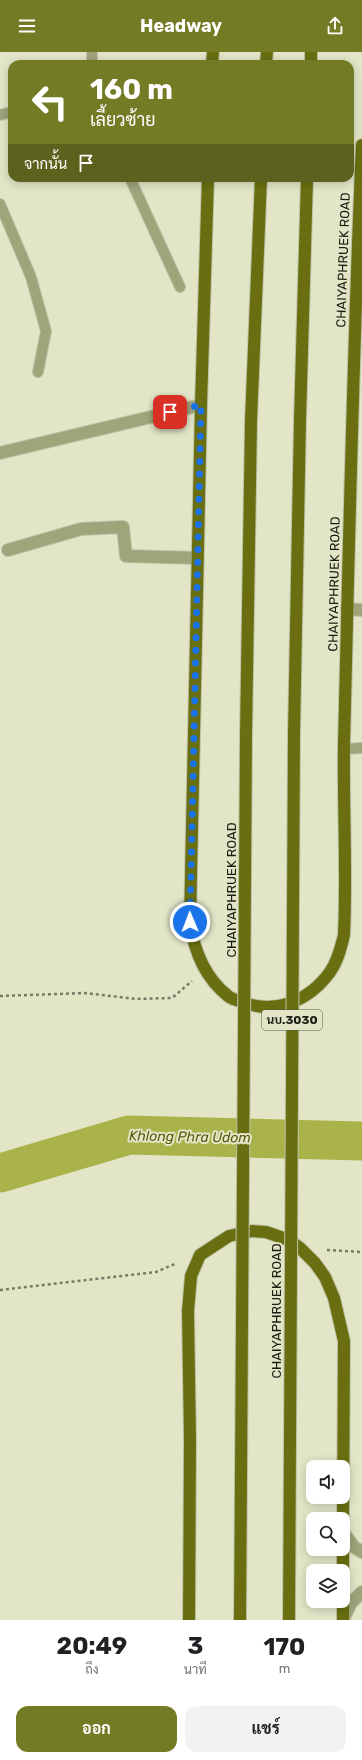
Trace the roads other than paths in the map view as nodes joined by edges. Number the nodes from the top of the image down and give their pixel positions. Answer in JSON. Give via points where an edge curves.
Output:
{"nodes":[{"id":1,"x":362,"y":145,"type":"edge"},
{"id":2,"x":132,"y":182,"type":"edge"},
{"id":3,"x":208,"y":182,"type":"edge"},
{"id":4,"x":261,"y":182,"type":"edge"},
{"id":5,"x":308,"y":182,"type":"edge"},
{"id":6,"x":0,"y":204,"type":"edge"},
{"id":7,"x":180,"y":287,"type":"dead end"},
{"id":8,"x":358,"y":302,"type":"edge"},
{"id":9,"x":38,"y":372,"type":"dead end"},
{"id":10,"x":201,"y":405,"type":"junction"},
{"id":11,"x":0,"y":453,"type":"edge"},
{"id":12,"x":8,"y":550,"type":"dead end"},
{"id":13,"x":198,"y":558,"type":"junction"},
{"id":14,"x":347,"y":609,"type":"junction"},
{"id":15,"x":362,"y":610,"type":"edge"},
{"id":16,"x":362,"y":748,"type":"edge"},
{"id":17,"x":344,"y":749,"type":"junction"},
{"id":18,"x":343,"y":1512,"type":"edge"},
{"id":19,"x":350,"y":1542,"type":"edge"},
{"id":20,"x":362,"y":1552,"type":"edge"},
{"id":21,"x":362,"y":1592,"type":"edge"},
{"id":22,"x":343,"y":1608,"type":"edge"},
{"id":23,"x":189,"y":1620,"type":"edge"},
{"id":24,"x":240,"y":1620,"type":"edge"},
{"id":25,"x":289,"y":1620,"type":"edge"},
{"id":26,"x":343,"y":1620,"type":"edge"}],
"edges":[{"from":1,"to":8,"type":"main road","name":"CHAIYAPHRUEK ROAD"},
{"from":2,"to":7,"type":"lane"},
{"from":3,"to":10,"type":"main road","name":"CHAIYAPHRUEK ROAD"},
{"from":4,"to":24,"type":"main road","name":"CHAIYAPHRUEK ROAD","bridge":true,"via":[[251,420],[246,743]]},
{"from":5,"to":25,"type":"main road","name":"CHAIYAPHRUEK ROAD","number":"นบ.3030","bridge":true,"via":[[300,420],[294,773]]},
{"from":6,"to":9,"type":"lane","via":[[31,277],[46,331]]},
{"from":8,"to":14,"type":"main road","name":"CHAIYAPHRUEK ROAD"},
{"from":10,"to":11,"type":"street"},
{"from":10,"to":13,"type":"main road","name":"CHAIYAPHRUEK ROAD"},
{"from":12,"to":13,"type":"street","via":[[81,529],[123,527],[126,556]]},
{"from":13,"to":17,"type":"main road","name":"CHAIYAPHRUEK ROAD","via":[[190,922],[192,940],[205,971],[228,997],[255,1007],[271,1008],[294,1002],[313,989],[330,972],[339,955],[344,935]]},
{"from":14,"to":15,"type":"street"},
{"from":14,"to":17,"type":"main road","name":"CHAIYAPHRUEK ROAD"},
{"from":16,"to":17,"type":"lane"},
{"from":18,"to":23,"type":"main road","via":[[344,1341],[334,1298],[325,1277],[300,1248],[289,1240],[266,1232],[252,1231],[229,1236],[200,1255],[190,1276]]},
{"from":19,"to":20,"type":"street"},
{"from":21,"to":26,"type":"street","via":[[351,1603]]},
{"from":22,"to":26,"type":"main road"}]}
